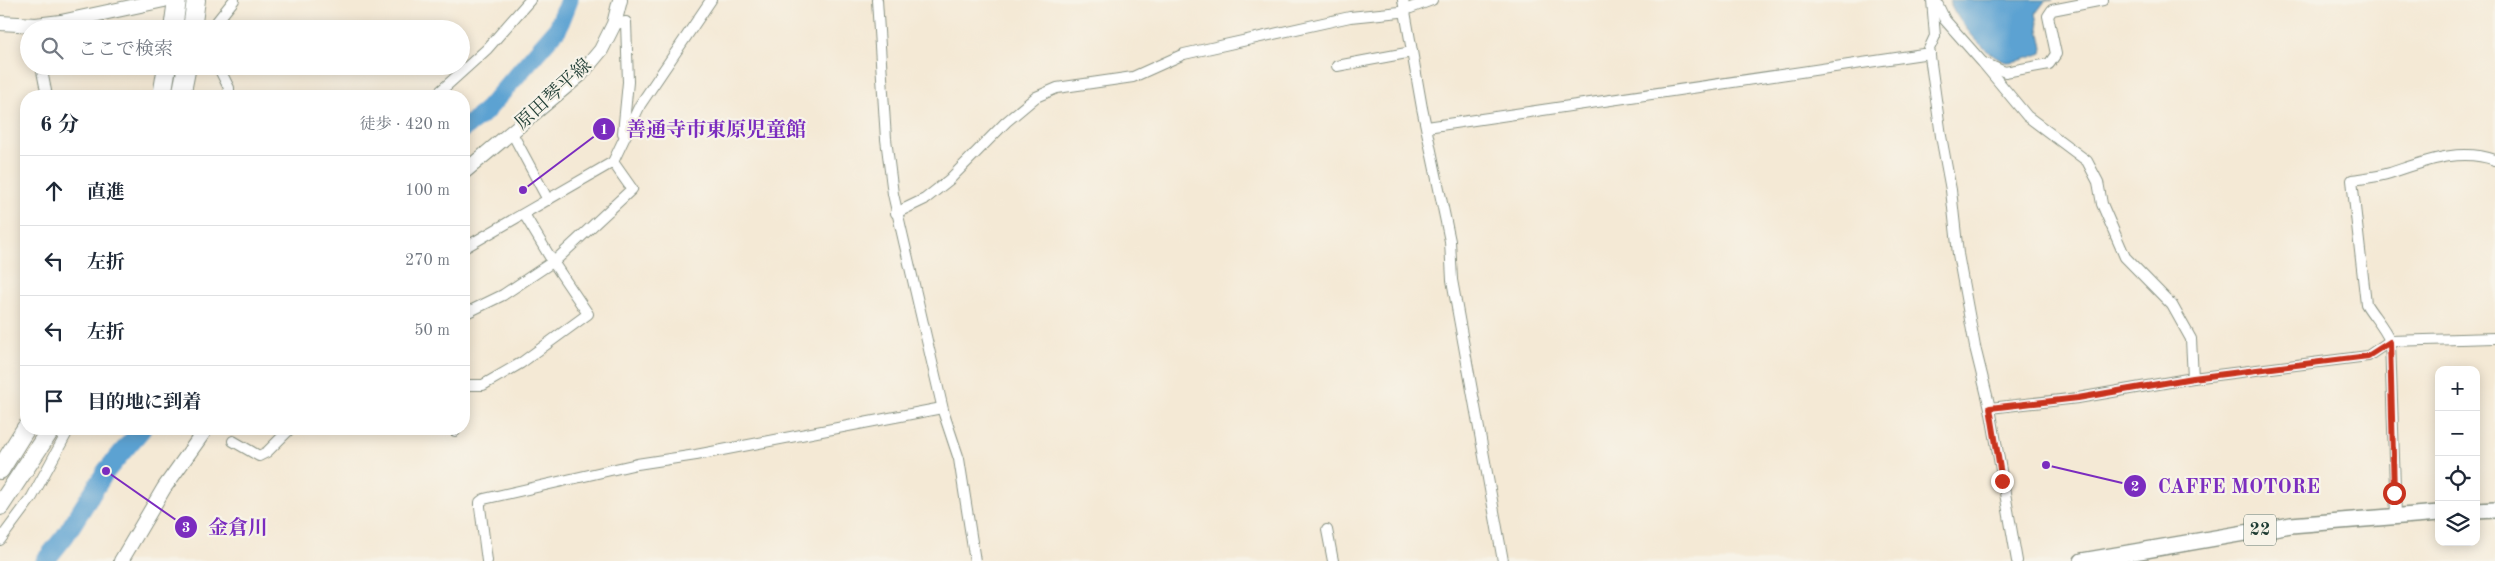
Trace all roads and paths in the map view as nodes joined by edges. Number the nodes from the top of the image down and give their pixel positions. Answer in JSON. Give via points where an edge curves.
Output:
{"nodes":[{"id":1,"x":164,"y":0,"type":"edge"},
{"id":2,"x":177,"y":0,"type":"edge"},
{"id":3,"x":196,"y":0,"type":"edge"},
{"id":4,"x":234,"y":0,"type":"edge"},
{"id":5,"x":530,"y":0,"type":"edge"},
{"id":6,"x":620,"y":0,"type":"edge"},
{"id":7,"x":711,"y":0,"type":"edge"},
{"id":8,"x":877,"y":0,"type":"edge"},
{"id":9,"x":1432,"y":0,"type":"edge"},
{"id":10,"x":1932,"y":0,"type":"edge"},
{"id":11,"x":1936,"y":0,"type":"edge"},
{"id":12,"x":2103,"y":0,"type":"edge"},
{"id":13,"x":1404,"y":5,"type":"edge"},
{"id":14,"x":70,"y":20,"type":"edge"},
{"id":15,"x":174,"y":20,"type":"edge"},
{"id":16,"x":193,"y":20,"type":"edge"},
{"id":17,"x":218,"y":20,"type":"edge"},
{"id":18,"x":0,"y":23,"type":"edge"},
{"id":19,"x":614,"y":24,"type":"junction"},
{"id":20,"x":20,"y":25,"type":"edge"},
{"id":21,"x":1412,"y":52,"type":"junction"},
{"id":22,"x":1930,"y":53,"type":"junction"},
{"id":23,"x":1983,"y":63,"type":"junction"},
{"id":24,"x":470,"y":64,"type":"edge"},
{"id":25,"x":1337,"y":66,"type":"dead end"},
{"id":26,"x":43,"y":75,"type":"edge"},
{"id":27,"x":166,"y":75,"type":"edge"},
{"id":28,"x":185,"y":75,"type":"edge"},
{"id":29,"x":222,"y":75,"type":"edge"},
{"id":30,"x":227,"y":75,"type":"edge"},
{"id":31,"x":458,"y":75,"type":"edge"},
{"id":32,"x":46,"y":90,"type":"edge"},
{"id":33,"x":163,"y":90,"type":"edge"},
{"id":34,"x":182,"y":90,"type":"edge"},
{"id":35,"x":228,"y":90,"type":"edge"},
{"id":36,"x":229,"y":90,"type":"edge"},
{"id":37,"x":441,"y":90,"type":"edge"},
{"id":38,"x":1427,"y":127,"type":"junction"},
{"id":39,"x":512,"y":133,"type":"junction"},
{"id":40,"x":622,"y":139,"type":"junction"},
{"id":41,"x":2495,"y":160,"type":"edge"},
{"id":42,"x":612,"y":162,"type":"junction"},
{"id":43,"x":470,"y":167,"type":"edge"},
{"id":44,"x":548,"y":200,"type":"junction"},
{"id":45,"x":896,"y":213,"type":"junction"},
{"id":46,"x":524,"y":214,"type":"junction"},
{"id":47,"x":470,"y":245,"type":"edge"},
{"id":48,"x":552,"y":262,"type":"junction"},
{"id":49,"x":470,"y":311,"type":"edge"},
{"id":50,"x":2495,"y":338,"type":"edge"},
{"id":51,"x":2390,"y":342,"type":"junction"},
{"id":52,"x":2193,"y":378,"type":"junction"},
{"id":53,"x":470,"y":385,"type":"edge"},
{"id":54,"x":942,"y":408,"type":"junction"},
{"id":55,"x":1990,"y":408,"type":"junction"},
{"id":56,"x":22,"y":435,"type":"edge"},
{"id":57,"x":47,"y":435,"type":"edge"},
{"id":58,"x":66,"y":435,"type":"edge"},
{"id":59,"x":202,"y":435,"type":"edge"},
{"id":60,"x":284,"y":435,"type":"edge"},
{"id":61,"x":234,"y":441,"type":"dead end"},
{"id":62,"x":0,"y":470,"type":"edge"},
{"id":63,"x":0,"y":506,"type":"edge"},
{"id":64,"x":2495,"y":510,"type":"edge"},
{"id":65,"x":2480,"y":511,"type":"edge"},
{"id":66,"x":2435,"y":513,"type":"edge"},
{"id":67,"x":2396,"y":516,"type":"junction"},
{"id":68,"x":1327,"y":530,"type":"dead end"},
{"id":69,"x":0,"y":540,"type":"edge"},
{"id":70,"x":121,"y":561,"type":"edge"},
{"id":71,"x":486,"y":561,"type":"edge"},
{"id":72,"x":975,"y":561,"type":"edge"},
{"id":73,"x":1333,"y":561,"type":"edge"},
{"id":74,"x":1503,"y":561,"type":"edge"},
{"id":75,"x":2017,"y":561,"type":"edge"},
{"id":76,"x":2082,"y":561,"type":"edge"}],
"edges":[{"from":1,"to":14,"type":"main road"},
{"from":2,"to":15,"type":"highway"},
{"from":3,"to":16,"type":"highway"},
{"from":4,"to":17,"type":"street"},
{"from":5,"to":24,"type":"street"},
{"from":6,"to":19,"type":"main road","name":"原田琴平線"},
{"from":7,"to":40,"type":"street","via":[[640,105]]},
{"from":8,"to":45,"type":"street","via":[[886,139]]},
{"from":9,"to":13,"type":"street"},
{"from":10,"to":22,"type":"street","via":[[1935,36]]},
{"from":11,"to":23,"type":"street","via":[[1945,20]]},
{"from":12,"to":23,"type":"street","via":[[2052,10],[2048,16],[2056,54],[2049,64],[2005,72]]},
{"from":13,"to":21,"type":"street"},
{"from":13,"to":45,"type":"street","via":[[1390,14],[1350,17],[1184,54],[1133,77],[1050,91],[1036,97],[1006,122],[949,180],[925,199]]},
{"from":18,"to":20,"type":"main road"},
{"from":19,"to":39,"type":"main road","name":"原田琴平線","via":[[601,50],[581,74]]},
{"from":19,"to":40,"type":"street","via":[[626,22],[628,82]]},
{"from":21,"to":25,"type":"street"},
{"from":21,"to":38,"type":"street"},
{"from":22,"to":38,"type":"street"},
{"from":22,"to":55,"type":"street","via":[[1958,254]]},
{"from":23,"to":52,"type":"street","via":[[2026,116],[2087,160],[2125,257],[2172,305],[2191,340]]},
{"from":26,"to":32,"type":"street"},
{"from":27,"to":33,"type":"highway"},
{"from":28,"to":34,"type":"highway"},
{"from":29,"to":35,"type":"street"},
{"from":30,"to":36,"type":"street"},
{"from":31,"to":37,"type":"street"},
{"from":38,"to":74,"type":"street","via":[[1450,241],[1452,280]]},
{"from":39,"to":43,"type":"main road","name":"原田琴平線"},
{"from":39,"to":44,"type":"street"},
{"from":40,"to":42,"type":"street"},
{"from":41,"to":51,"type":"street","via":[[2474,154],[2454,156],[2414,164],[2389,174],[2352,180],[2366,304],[2385,328]]},
{"from":42,"to":44,"type":"street"},
{"from":42,"to":48,"type":"street","via":[[632,189]]},
{"from":44,"to":46,"type":"street"},
{"from":45,"to":54,"type":"street"},
{"from":46,"to":47,"type":"street"},
{"from":46,"to":48,"type":"street"},
{"from":48,"to":49,"type":"street","via":[[503,295]]},
{"from":48,"to":53,"type":"street","via":[[588,314],[521,363],[483,384]]},
{"from":50,"to":51,"type":"street"},
{"from":51,"to":52,"type":"street","via":[[2368,356]]},
{"from":51,"to":67,"type":"street"},
{"from":52,"to":55,"type":"street","via":[[2078,398]]},
{"from":54,"to":71,"type":"street","via":[[637,464],[491,497],[480,502]]},
{"from":54,"to":72,"type":"street","via":[[959,459]]},
{"from":55,"to":75,"type":"street"},
{"from":56,"to":62,"type":"highway"},
{"from":57,"to":63,"type":"highway"},
{"from":58,"to":69,"type":"street","via":[[32,497]]},
{"from":59,"to":70,"type":"main road","via":[[164,488]]},
{"from":60,"to":61,"type":"street","via":[[259,456]]},
{"from":64,"to":65,"type":"main road"},
{"from":66,"to":67,"type":"main road","number":"22"},
{"from":67,"to":76,"type":"main road","number":"22","via":[[2291,525]]},
{"from":68,"to":73,"type":"street"}]}
